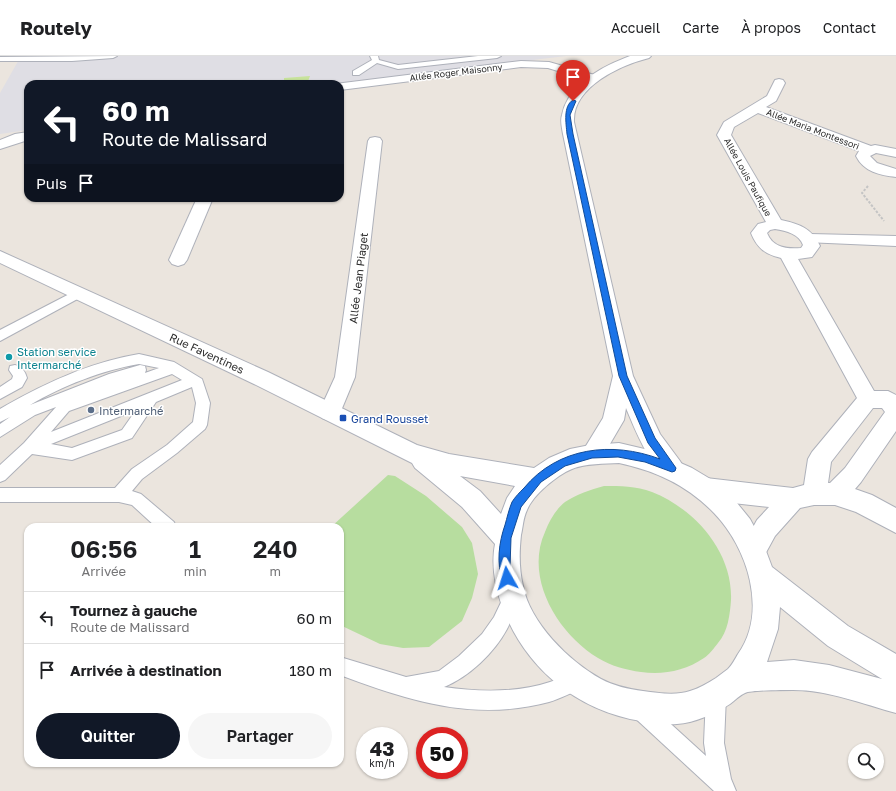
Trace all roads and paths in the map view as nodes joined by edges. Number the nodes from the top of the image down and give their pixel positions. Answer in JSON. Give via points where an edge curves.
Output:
{"nodes":[{"id":1,"x":103,"y":56,"type":"edge"},
{"id":2,"x":113,"y":56,"type":"edge"},
{"id":3,"x":497,"y":56,"type":"edge"},
{"id":4,"x":645,"y":56,"type":"edge"},
{"id":5,"x":0,"y":59,"type":"edge"},
{"id":6,"x":375,"y":59,"type":"edge"},
{"id":7,"x":356,"y":73,"type":"dead end"},
{"id":8,"x":594,"y":78,"type":"junction"},
{"id":9,"x":779,"y":83,"type":"dead end"},
{"id":10,"x":344,"y":86,"type":"edge"},
{"id":11,"x":757,"y":108,"type":"junction"},
{"id":12,"x":24,"y":136,"type":"edge"},
{"id":13,"x":376,"y":141,"type":"dead end"},
{"id":14,"x":0,"y":145,"type":"edge"},
{"id":15,"x":869,"y":150,"type":"junction"},
{"id":16,"x":896,"y":153,"type":"edge"},
{"id":17,"x":889,"y":172,"type":"edge"},
{"id":18,"x":203,"y":202,"type":"edge"},
{"id":19,"x":775,"y":224,"type":"junction"},
{"id":20,"x":888,"y":226,"type":"dead end"},
{"id":21,"x":810,"y":239,"type":"junction"},
{"id":22,"x":896,"y":241,"type":"edge"},
{"id":23,"x":787,"y":254,"type":"junction"},
{"id":24,"x":0,"y":256,"type":"edge"},
{"id":25,"x":178,"y":260,"type":"dead end"},
{"id":26,"x":79,"y":293,"type":"junction"},
{"id":27,"x":0,"y":336,"type":"edge"},
{"id":28,"x":171,"y":366,"type":"junction"},
{"id":29,"x":15,"y":370,"type":"dead end"},
{"id":30,"x":623,"y":376,"type":"junction"},
{"id":31,"x":194,"y":381,"type":"junction"},
{"id":32,"x":2,"y":389,"type":"edge"},
{"id":33,"x":151,"y":399,"type":"junction"},
{"id":34,"x":889,"y":404,"type":"edge"},
{"id":35,"x":330,"y":412,"type":"junction"},
{"id":36,"x":0,"y":416,"type":"edge"},
{"id":37,"x":0,"y":431,"type":"edge"},
{"id":38,"x":29,"y":447,"type":"junction"},
{"id":39,"x":412,"y":453,"type":"junction"},
{"id":40,"x":592,"y":454,"type":"junction"},
{"id":41,"x":672,"y":468,"type":"junction"},
{"id":42,"x":0,"y":475,"type":"edge"},
{"id":43,"x":537,"y":479,"type":"junction"},
{"id":44,"x":706,"y":489,"type":"junction"},
{"id":45,"x":0,"y":494,"type":"edge"},
{"id":46,"x":119,"y":495,"type":"junction"},
{"id":47,"x":814,"y":496,"type":"junction"},
{"id":48,"x":896,"y":521,"type":"edge"},
{"id":49,"x":163,"y":523,"type":"edge"},
{"id":50,"x":506,"y":538,"type":"junction"},
{"id":51,"x":754,"y":549,"type":"junction"},
{"id":52,"x":764,"y":577,"type":"junction"},
{"id":53,"x":512,"y":598,"type":"junction"},
{"id":54,"x":344,"y":667,"type":"edge"},
{"id":55,"x":896,"y":671,"type":"edge"},
{"id":56,"x":740,"y":678,"type":"junction"},
{"id":57,"x":576,"y":681,"type":"junction"},
{"id":58,"x":405,"y":686,"type":"junction"},
{"id":59,"x":716,"y":696,"type":"junction"},
{"id":60,"x":896,"y":698,"type":"edge"},
{"id":61,"x":638,"y":707,"type":"junction"},
{"id":62,"x":723,"y":787,"type":"edge"}],
"edges":[{"from":1,"to":2,"type":"lane"},
{"from":1,"to":5,"type":"lane","via":[[72,59]]},
{"from":3,"to":6,"type":"lane","via":[[398,67]]},
{"from":4,"to":8,"type":"street","via":[[618,65]]},
{"from":6,"to":7,"type":"lane"},
{"from":8,"to":10,"type":"street","name":"Allée Roger Maisonny","via":[[549,65],[521,64]]},
{"from":8,"to":30,"type":"street","via":[[573,101],[568,115]]},
{"from":9,"to":11,"type":"street","name":"Allée Louis Paufique","via":[[772,98]]},
{"from":11,"to":15,"type":"street","name":"Allée Maria Montessori"},
{"from":11,"to":19,"type":"street","name":"Allée Louis Paufique","via":[[728,125],[724,135]]},
{"from":12,"to":14,"type":"street"},
{"from":13,"to":35,"type":"street","name":"Allée Jean Piaget","via":[[345,377]]},
{"from":15,"to":16,"type":"street","name":"Allée Maria Montessori"},
{"from":15,"to":17,"type":"street","name":"Allée Maria Montessori","via":[[863,156],[864,160],[875,168]]},
{"from":17,"to":20,"type":"path","via":[[862,193]]},
{"from":18,"to":25,"type":"street"},
{"from":19,"to":21,"type":"street","name":"Allée Louis Paufique","via":[[800,230]]},
{"from":19,"to":23,"type":"street","name":"Allée Louis Paufique","via":[[764,226],[759,233],[761,240],[770,248]]},
{"from":21,"to":22,"type":"street"},
{"from":21,"to":23,"type":"street","name":"Allée Louis Paufique","via":[[812,246],[806,253]]},
{"from":23,"to":34,"type":"street"},
{"from":24,"to":26,"type":"street","name":"Rue Faventines"},
{"from":26,"to":27,"type":"lane"},
{"from":26,"to":35,"type":"street","name":"Rue Faventines"},
{"from":28,"to":31,"type":"lane"},
{"from":28,"to":36,"type":"lane","via":[[140,359],[114,363],[41,392]]},
{"from":28,"to":37,"type":"lane","via":[[146,369],[114,378],[61,398],[30,411]]},
{"from":28,"to":38,"type":"lane","via":[[64,407]]},
{"from":29,"to":32,"type":"lane","via":[[20,374],[17,383]]},
{"from":30,"to":40,"type":"street","via":[[614,420]]},
{"from":30,"to":41,"type":"street","via":[[651,440]]},
{"from":31,"to":33,"type":"lane"},
{"from":31,"to":46,"type":"lane","via":[[197,383],[202,403],[200,425],[137,474]]},
{"from":33,"to":38,"type":"lane"},
{"from":33,"to":38,"type":"lane","via":[[127,434],[72,454]]},
{"from":34,"to":47,"type":"street","via":[[853,475]]},
{"from":34,"to":47,"type":"street","via":[[820,459]]},
{"from":35,"to":39,"type":"street","name":"Rue Faventines"},
{"from":38,"to":42,"type":"lane"},
{"from":39,"to":43,"type":"street","name":"Rue Faventines","via":[[449,464]]},
{"from":39,"to":50,"type":"street","name":"Rue Faventines","via":[[471,500]]},
{"from":40,"to":41,"type":"street","via":[[618,453],[645,458]]},
{"from":40,"to":43,"type":"street","via":[[562,462]]},
{"from":41,"to":44,"type":"street"},
{"from":43,"to":50,"type":"street","via":[[516,505]]},
{"from":44,"to":47,"type":"street"},
{"from":44,"to":51,"type":"street","via":[[733,516]]},
{"from":45,"to":46,"type":"lane"},
{"from":46,"to":49,"type":"lane","via":[[136,499]]},
{"from":47,"to":48,"type":"street","via":[[863,503]]},
{"from":47,"to":51,"type":"street","via":[[766,528]]},
{"from":50,"to":53,"type":"street","via":[[505,567]]},
{"from":51,"to":52,"type":"street"},
{"from":52,"to":55,"type":"street","via":[[838,636]]},
{"from":52,"to":56,"type":"street","via":[[767,614],[759,648]]},
{"from":53,"to":57,"type":"street","via":[[526,629],[543,652]]},
{"from":53,"to":58,"type":"lane","via":[[498,627],[456,670],[444,678]]},
{"from":54,"to":58,"type":"lane"},
{"from":56,"to":59,"type":"street"},
{"from":56,"to":60,"type":"street","via":[[794,675],[829,680]]},
{"from":57,"to":58,"type":"lane","via":[[550,692],[521,698],[475,701],[436,696]]},
{"from":57,"to":61,"type":"street","via":[[606,698]]},
{"from":59,"to":61,"type":"street","via":[[679,708]]},
{"from":59,"to":62,"type":"lane","via":[[714,743]]},
{"from":61,"to":62,"type":"lane"}]}
